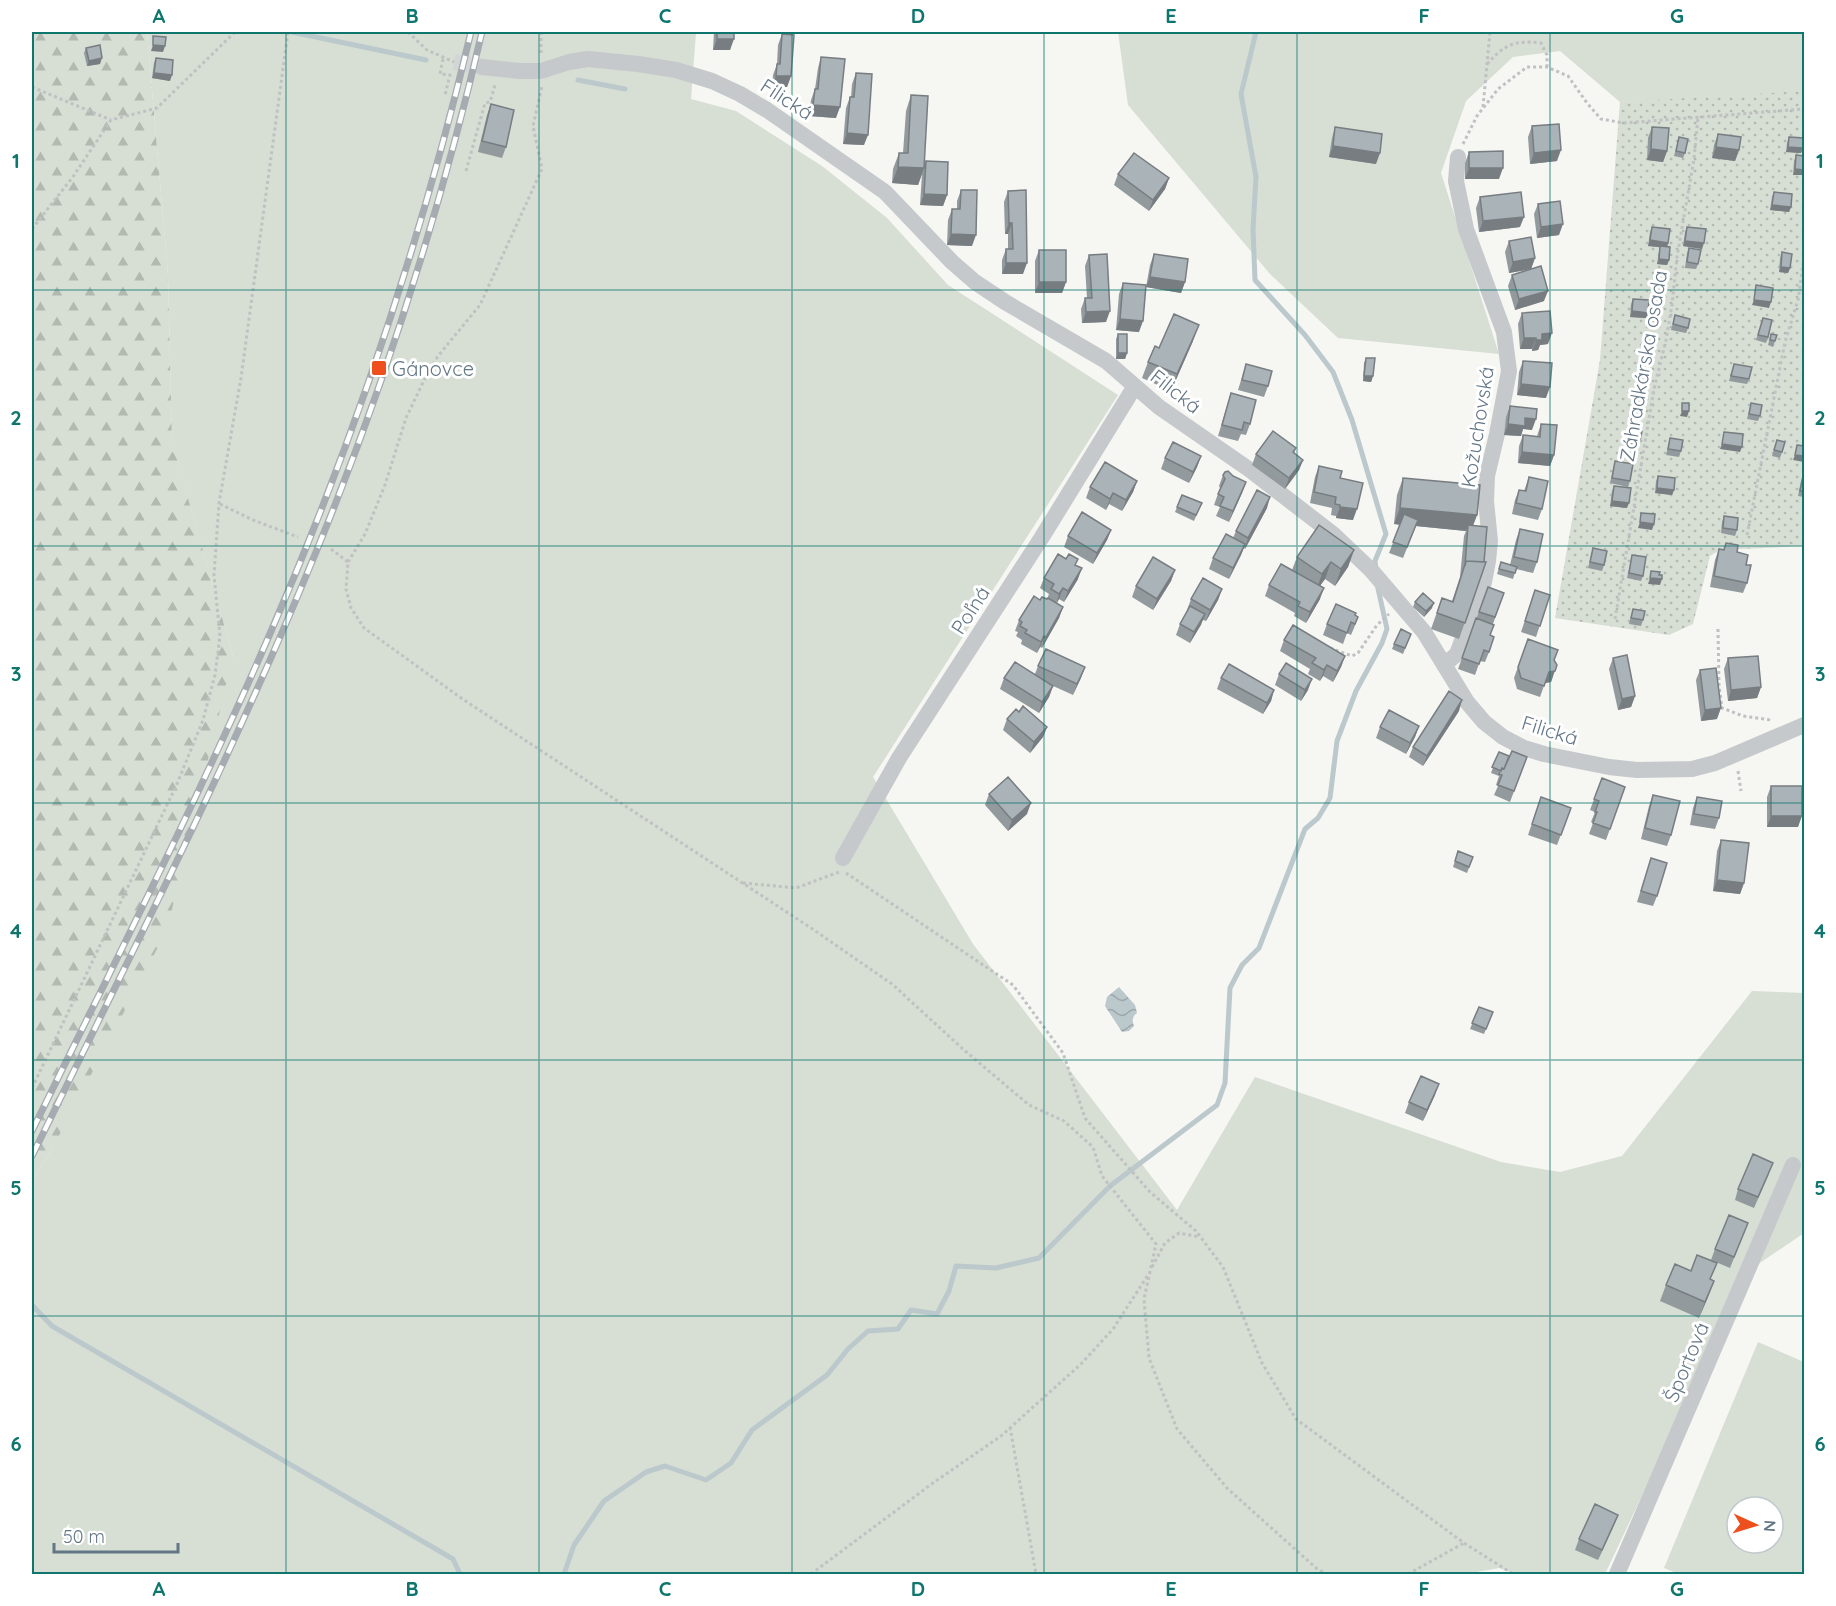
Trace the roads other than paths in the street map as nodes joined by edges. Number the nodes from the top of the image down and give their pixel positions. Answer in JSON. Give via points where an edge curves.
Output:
{"nodes":[{"id":1,"x":482,"y":67,"type":"tunnel mouth"},
{"id":2,"x":1458,"y":157,"type":"road end"},
{"id":3,"x":1136,"y":386,"type":"junction"},
{"id":4,"x":1444,"y":665,"type":"junction"},
{"id":5,"x":1804,"y":724,"type":"edge"},
{"id":6,"x":843,"y":858,"type":"dead end"},
{"id":7,"x":1793,"y":1165,"type":"dead end"},
{"id":8,"x":1617,"y":1575,"type":"edge"}],
"edges":[{"from":1,"to":3,"type":"street","name":"Filická","via":[[541,70],[578,60],[606,60],[676,70],[740,94],[885,192],[975,282],[1106,361]]},
{"from":2,"to":4,"type":"street","name":"Kožuchovská","via":[[1456,182],[1466,229],[1504,332],[1509,371],[1487,476],[1490,541],[1484,582],[1457,654]]},
{"from":3,"to":4,"type":"street","name":"Filická","via":[[1333,534],[1383,583],[1424,632]]},
{"from":3,"to":6,"type":"street","name":"Poľná","via":[[899,758]]},
{"from":4,"to":5,"type":"street","name":"Filická","via":[[1467,702],[1503,737],[1544,754],[1609,767],[1692,769]]},
{"from":7,"to":8,"type":"street","name":"Športová"}]}
